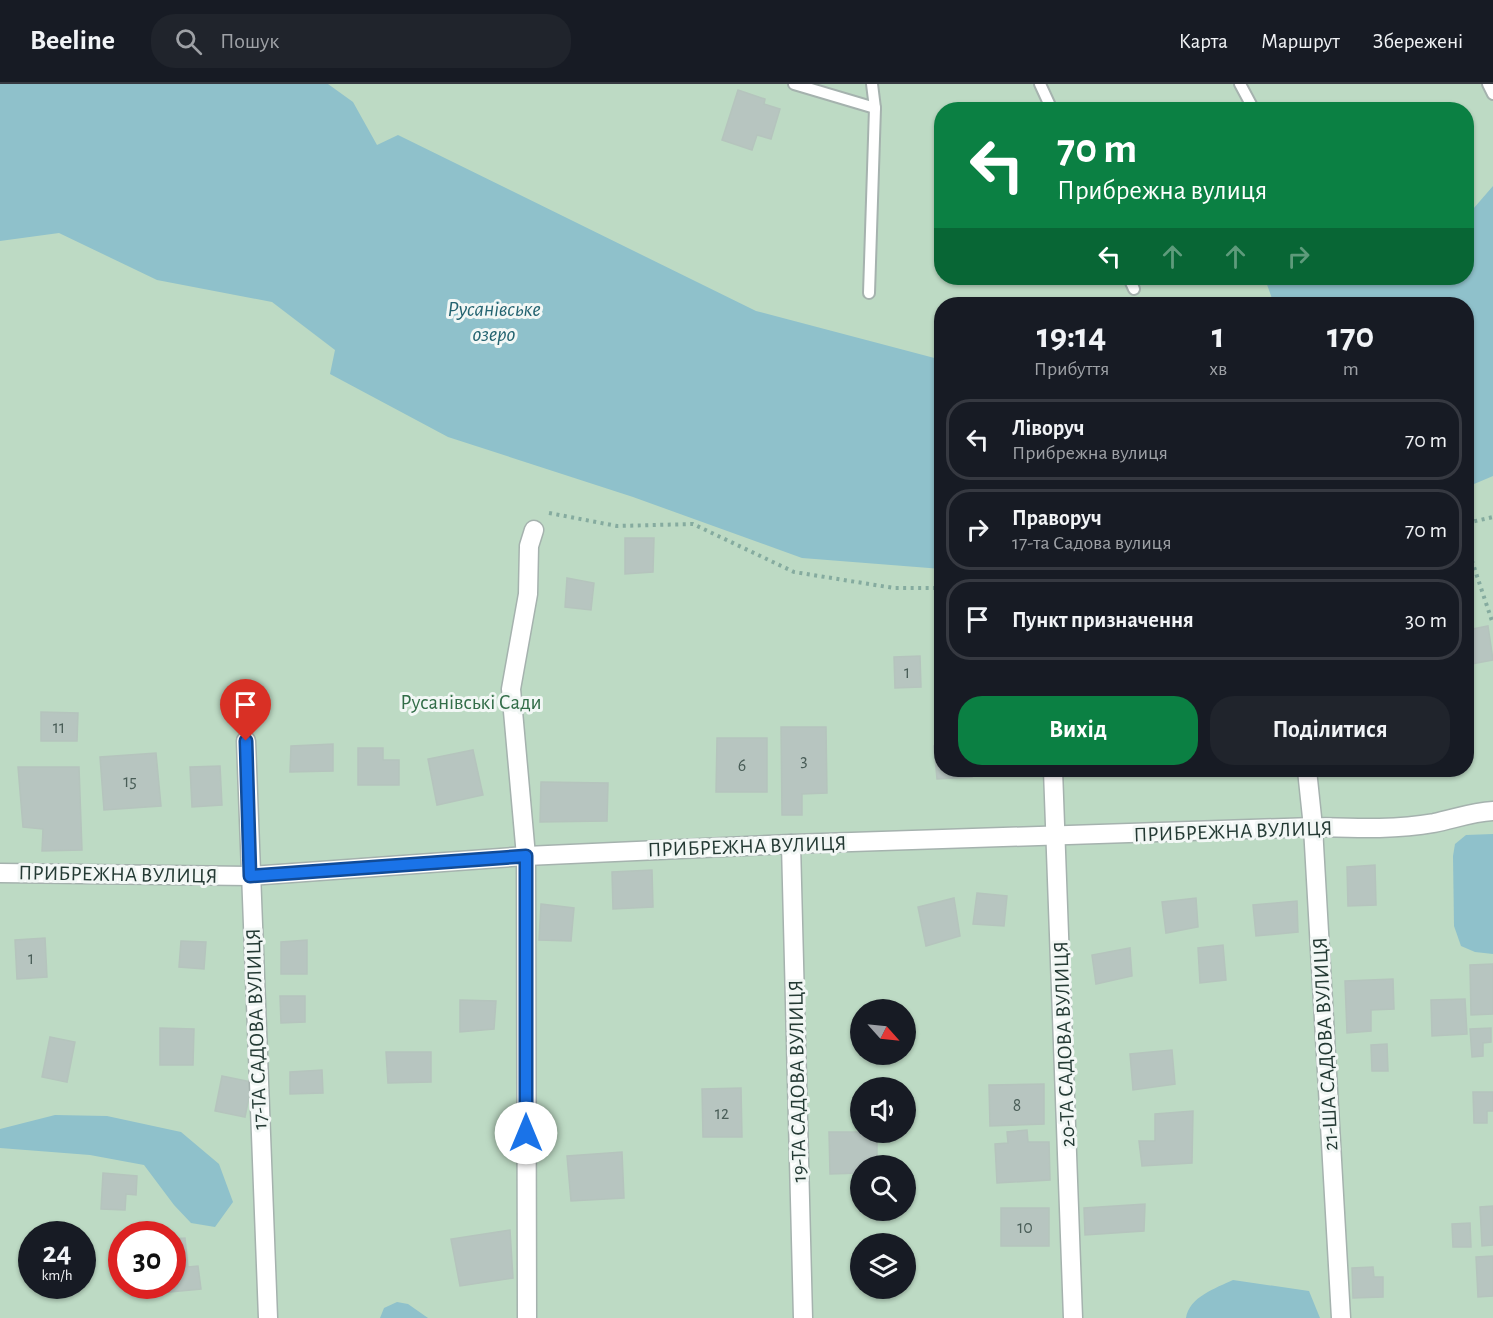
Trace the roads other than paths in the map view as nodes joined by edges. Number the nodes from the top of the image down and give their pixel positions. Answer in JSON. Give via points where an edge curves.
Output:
{"nodes":[{"id":1,"x":794,"y":84,"type":"edge"},
{"id":2,"x":872,"y":84,"type":"edge"},
{"id":3,"x":1040,"y":84,"type":"edge"},
{"id":4,"x":1240,"y":84,"type":"edge"},
{"id":5,"x":1488,"y":84,"type":"edge"},
{"id":6,"x":1493,"y":94,"type":"edge"},
{"id":7,"x":1048,"y":102,"type":"edge"},
{"id":8,"x":1250,"y":102,"type":"edge"},
{"id":9,"x":875,"y":108,"type":"junction"},
{"id":10,"x":1132,"y":285,"type":"edge"},
{"id":11,"x":1134,"y":289,"type":"dead end"},
{"id":12,"x":869,"y":293,"type":"dead end"},
{"id":13,"x":534,"y":530,"type":"road end"},
{"id":14,"x":246,"y":741,"type":"dead end"},
{"id":15,"x":1053,"y":777,"type":"edge"},
{"id":16,"x":1308,"y":777,"type":"edge"},
{"id":17,"x":1493,"y":811,"type":"edge"},
{"id":18,"x":1313,"y":827,"type":"junction"},
{"id":19,"x":1057,"y":836,"type":"junction"},
{"id":20,"x":791,"y":844,"type":"junction"},
{"id":21,"x":526,"y":856,"type":"junction"},
{"id":22,"x":0,"y":873,"type":"edge"},
{"id":23,"x":250,"y":876,"type":"junction"},
{"id":24,"x":268,"y":1318,"type":"edge"},
{"id":25,"x":527,"y":1318,"type":"edge"},
{"id":26,"x":803,"y":1318,"type":"edge"},
{"id":27,"x":1073,"y":1318,"type":"edge"},
{"id":28,"x":1341,"y":1318,"type":"edge"}],
"edges":[{"from":1,"to":9,"type":"lane"},
{"from":2,"to":9,"type":"lane"},
{"from":3,"to":7,"type":"lane"},
{"from":4,"to":8,"type":"lane"},
{"from":5,"to":6,"type":"lane"},
{"from":9,"to":12,"type":"lane"},
{"from":10,"to":11,"type":"lane"},
{"from":13,"to":21,"type":"street","via":[[529,546],[528,594],[511,689]]},
{"from":14,"to":23,"type":"street","name":"17-ТА САДОВА ВУЛИЦЯ"},
{"from":15,"to":19,"type":"street","name":"20-ТА САДОВА ВУЛИЦЯ"},
{"from":16,"to":18,"type":"street","name":"21-ША САДОВА ВУЛИЦЯ"},
{"from":17,"to":18,"type":"street","name":"ПРИБРЕЖНА ВУЛИЦЯ","via":[[1433,823]]},
{"from":18,"to":19,"type":"street","name":"ПРИБРЕЖНА ВУЛИЦЯ"},
{"from":18,"to":28,"type":"street","name":"21-ША САДОВА ВУЛИЦЯ"},
{"from":19,"to":20,"type":"street","name":"ПРИБРЕЖНА ВУЛИЦЯ"},
{"from":19,"to":27,"type":"street","name":"20-ТА САДОВА ВУЛИЦЯ"},
{"from":20,"to":21,"type":"street","name":"ПРИБРЕЖНА ВУЛИЦЯ"},
{"from":20,"to":26,"type":"street","name":"19-ТА САДОВА ВУЛИЦЯ"},
{"from":21,"to":23,"type":"street","name":"ПРИБРЕЖНА ВУЛИЦЯ"},
{"from":21,"to":25,"type":"street"},
{"from":22,"to":23,"type":"street","name":"ПРИБРЕЖНА ВУЛИЦЯ"},
{"from":23,"to":24,"type":"street","name":"17-ТА САДОВА ВУЛИЦЯ"}]}
